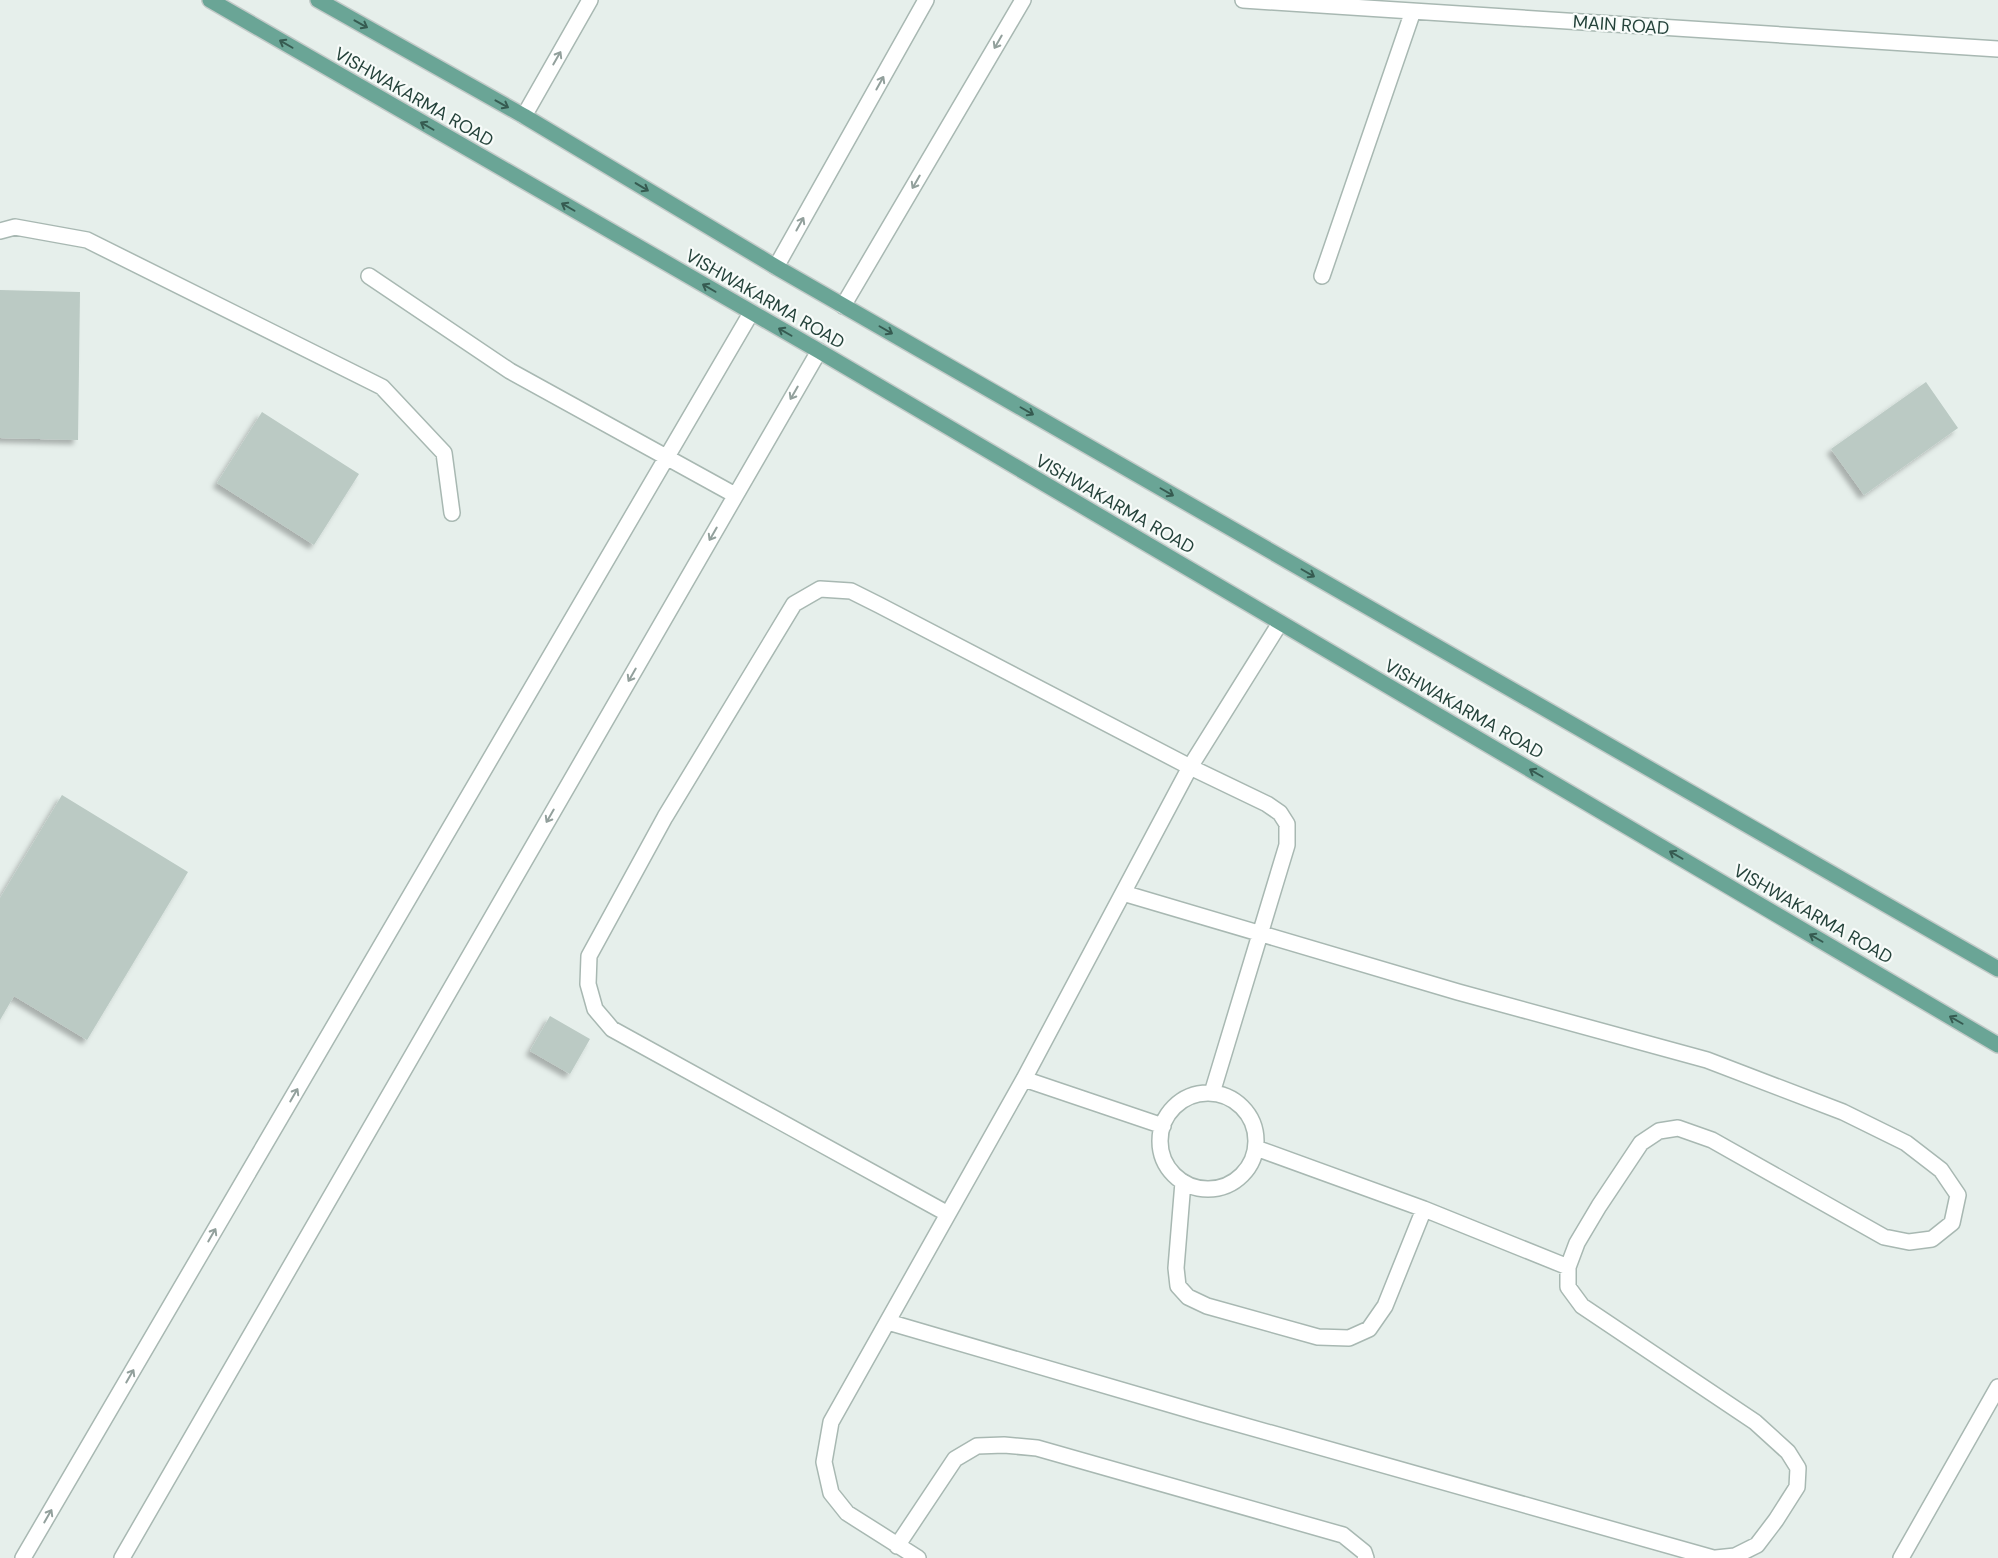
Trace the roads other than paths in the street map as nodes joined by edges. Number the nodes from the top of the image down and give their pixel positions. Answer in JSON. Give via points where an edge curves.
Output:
{"nodes":[{"id":1,"x":210,"y":0,"type":"edge"},
{"id":2,"x":318,"y":0,"type":"edge"},
{"id":3,"x":590,"y":0,"type":"edge"},
{"id":4,"x":926,"y":0,"type":"edge"},
{"id":5,"x":1023,"y":0,"type":"edge"},
{"id":6,"x":1243,"y":0,"type":"edge"},
{"id":7,"x":1413,"y":11,"type":"junction"},
{"id":8,"x":1998,"y":49,"type":"edge"},
{"id":9,"x":524,"y":116,"type":"junction"},
{"id":10,"x":0,"y":231,"type":"edge"},
{"id":11,"x":776,"y":267,"type":"junction"},
{"id":12,"x":369,"y":276,"type":"dead end"},
{"id":13,"x":1322,"y":276,"type":"dead end"},
{"id":14,"x":843,"y":306,"type":"junction"},
{"id":15,"x":751,"y":312,"type":"junction"},
{"id":16,"x":819,"y":351,"type":"junction"},
{"id":17,"x":666,"y":457,"type":"junction"},
{"id":18,"x":735,"y":495,"type":"junction"},
{"id":19,"x":452,"y":513,"type":"dead end"},
{"id":20,"x":1280,"y":623,"type":"junction"},
{"id":21,"x":1190,"y":767,"type":"junction"},
{"id":22,"x":1124,"y":893,"type":"junction"},
{"id":23,"x":1261,"y":934,"type":"junction"},
{"id":24,"x":1998,"y":969,"type":"edge"},
{"id":25,"x":1998,"y":1045,"type":"edge"},
{"id":26,"x":1024,"y":1079,"type":"junction"},
{"id":27,"x":1212,"y":1093,"type":"junction"},
{"id":28,"x":1163,"y":1126,"type":"junction"},
{"id":29,"x":1256,"y":1148,"type":"junction"},
{"id":30,"x":1182,"y":1182,"type":"junction"},
{"id":31,"x":1424,"y":1209,"type":"junction"},
{"id":32,"x":948,"y":1214,"type":"junction"},
{"id":33,"x":1568,"y":1267,"type":"junction"},
{"id":34,"x":888,"y":1322,"type":"junction"},
{"id":35,"x":1998,"y":1387,"type":"edge"},
{"id":36,"x":897,"y":1546,"type":"junction"},
{"id":37,"x":23,"y":1558,"type":"edge"},
{"id":38,"x":122,"y":1558,"type":"edge"},
{"id":39,"x":918,"y":1558,"type":"edge"},
{"id":40,"x":1366,"y":1558,"type":"edge"},
{"id":41,"x":1714,"y":1558,"type":"edge"},
{"id":42,"x":1901,"y":1558,"type":"edge"}],
"edges":[{"from":15,"to":1,"type":"main road","name":"VISHWAKARMA ROAD","one_way":true},
{"from":2,"to":9,"type":"main road","name":"VISHWAKARMA ROAD","one_way":true},
{"from":9,"to":3,"type":"street","one_way":true},
{"from":11,"to":4,"type":"street","one_way":true},
{"from":5,"to":14,"type":"street","one_way":true},
{"from":6,"to":7,"type":"street","name":"MAIN ROAD"},
{"from":7,"to":8,"type":"street","name":"MAIN ROAD"},
{"from":7,"to":13,"type":"street"},
{"from":9,"to":11,"type":"main road","name":"VISHWAKARMA ROAD","one_way":true},
{"from":10,"to":19,"type":"street","via":[[15,227],[86,240],[382,387],[444,453]]},
{"from":11,"to":14,"type":"main road","name":"VISHWAKARMA ROAD"},
{"from":12,"to":17,"type":"street","via":[[510,371]]},
{"from":14,"to":24,"type":"main road","name":"VISHWAKARMA ROAD","one_way":true},
{"from":16,"to":15,"type":"main road","name":"VISHWAKARMA ROAD","one_way":true},
{"from":15,"to":17,"type":"street"},
{"from":16,"to":18,"type":"street","one_way":true},
{"from":16,"to":20,"type":"main road","name":"VISHWAKARMA ROAD"},
{"from":17,"to":18,"type":"street"},
{"from":37,"to":17,"type":"street","one_way":true},
{"from":18,"to":38,"type":"street","one_way":true},
{"from":20,"to":21,"type":"street"},
{"from":25,"to":20,"type":"main road","name":"VISHWAKARMA ROAD","one_way":true},
{"from":21,"to":22,"type":"street"},
{"from":21,"to":23,"type":"street","via":[[1267,804],[1280,813],[1287,824],[1287,846]]},
{"from":21,"to":32,"type":"street","via":[[851,591],[820,589],[794,604],[665,817],[589,956],[588,984],[595,1009],[612,1029]]},
{"from":22,"to":23,"type":"street"},
{"from":22,"to":26,"type":"street"},
{"from":23,"to":27,"type":"street"},
{"from":23,"to":33,"type":"street","via":[[1707,1060],[1842,1112],[1906,1143],[1941,1170],[1958,1195],[1952,1223],[1932,1239],[1910,1242],[1884,1237],[1712,1140],[1678,1128],[1659,1130],[1641,1143],[1599,1206],[1577,1243]]},
{"from":26,"to":28,"type":"street"},
{"from":26,"to":32,"type":"street"},
{"from":27,"to":28,"type":"street","via":[[1196,1094],[1181,1101]]},
{"from":27,"to":29,"type":"street","via":[[1227,1096],[1240,1105],[1256,1132]]},
{"from":28,"to":30,"type":"street","via":[[1160,1142],[1163,1157]]},
{"from":29,"to":30,"type":"street","via":[[1242,1176],[1228,1185],[1213,1190]]},
{"from":29,"to":31,"type":"street"},
{"from":30,"to":31,"type":"street","via":[[1176,1268],[1178,1286],[1188,1297],[1207,1306],[1318,1337],[1350,1338],[1369,1329],[1385,1306]]},
{"from":31,"to":33,"type":"street"},
{"from":32,"to":34,"type":"street"},
{"from":33,"to":41,"type":"street","via":[[1568,1287],[1582,1306],[1755,1422],[1788,1452],[1798,1468],[1797,1487],[1757,1545],[1735,1556]]},
{"from":34,"to":36,"type":"street","via":[[832,1422],[824,1462],[831,1493],[847,1513]]},
{"from":34,"to":41,"type":"street"},
{"from":35,"to":42,"type":"street"},
{"from":36,"to":39,"type":"street"},
{"from":36,"to":40,"type":"street","via":[[955,1458],[976,1446],[1004,1444],[1037,1448],[1343,1535],[1364,1552]]}]}
